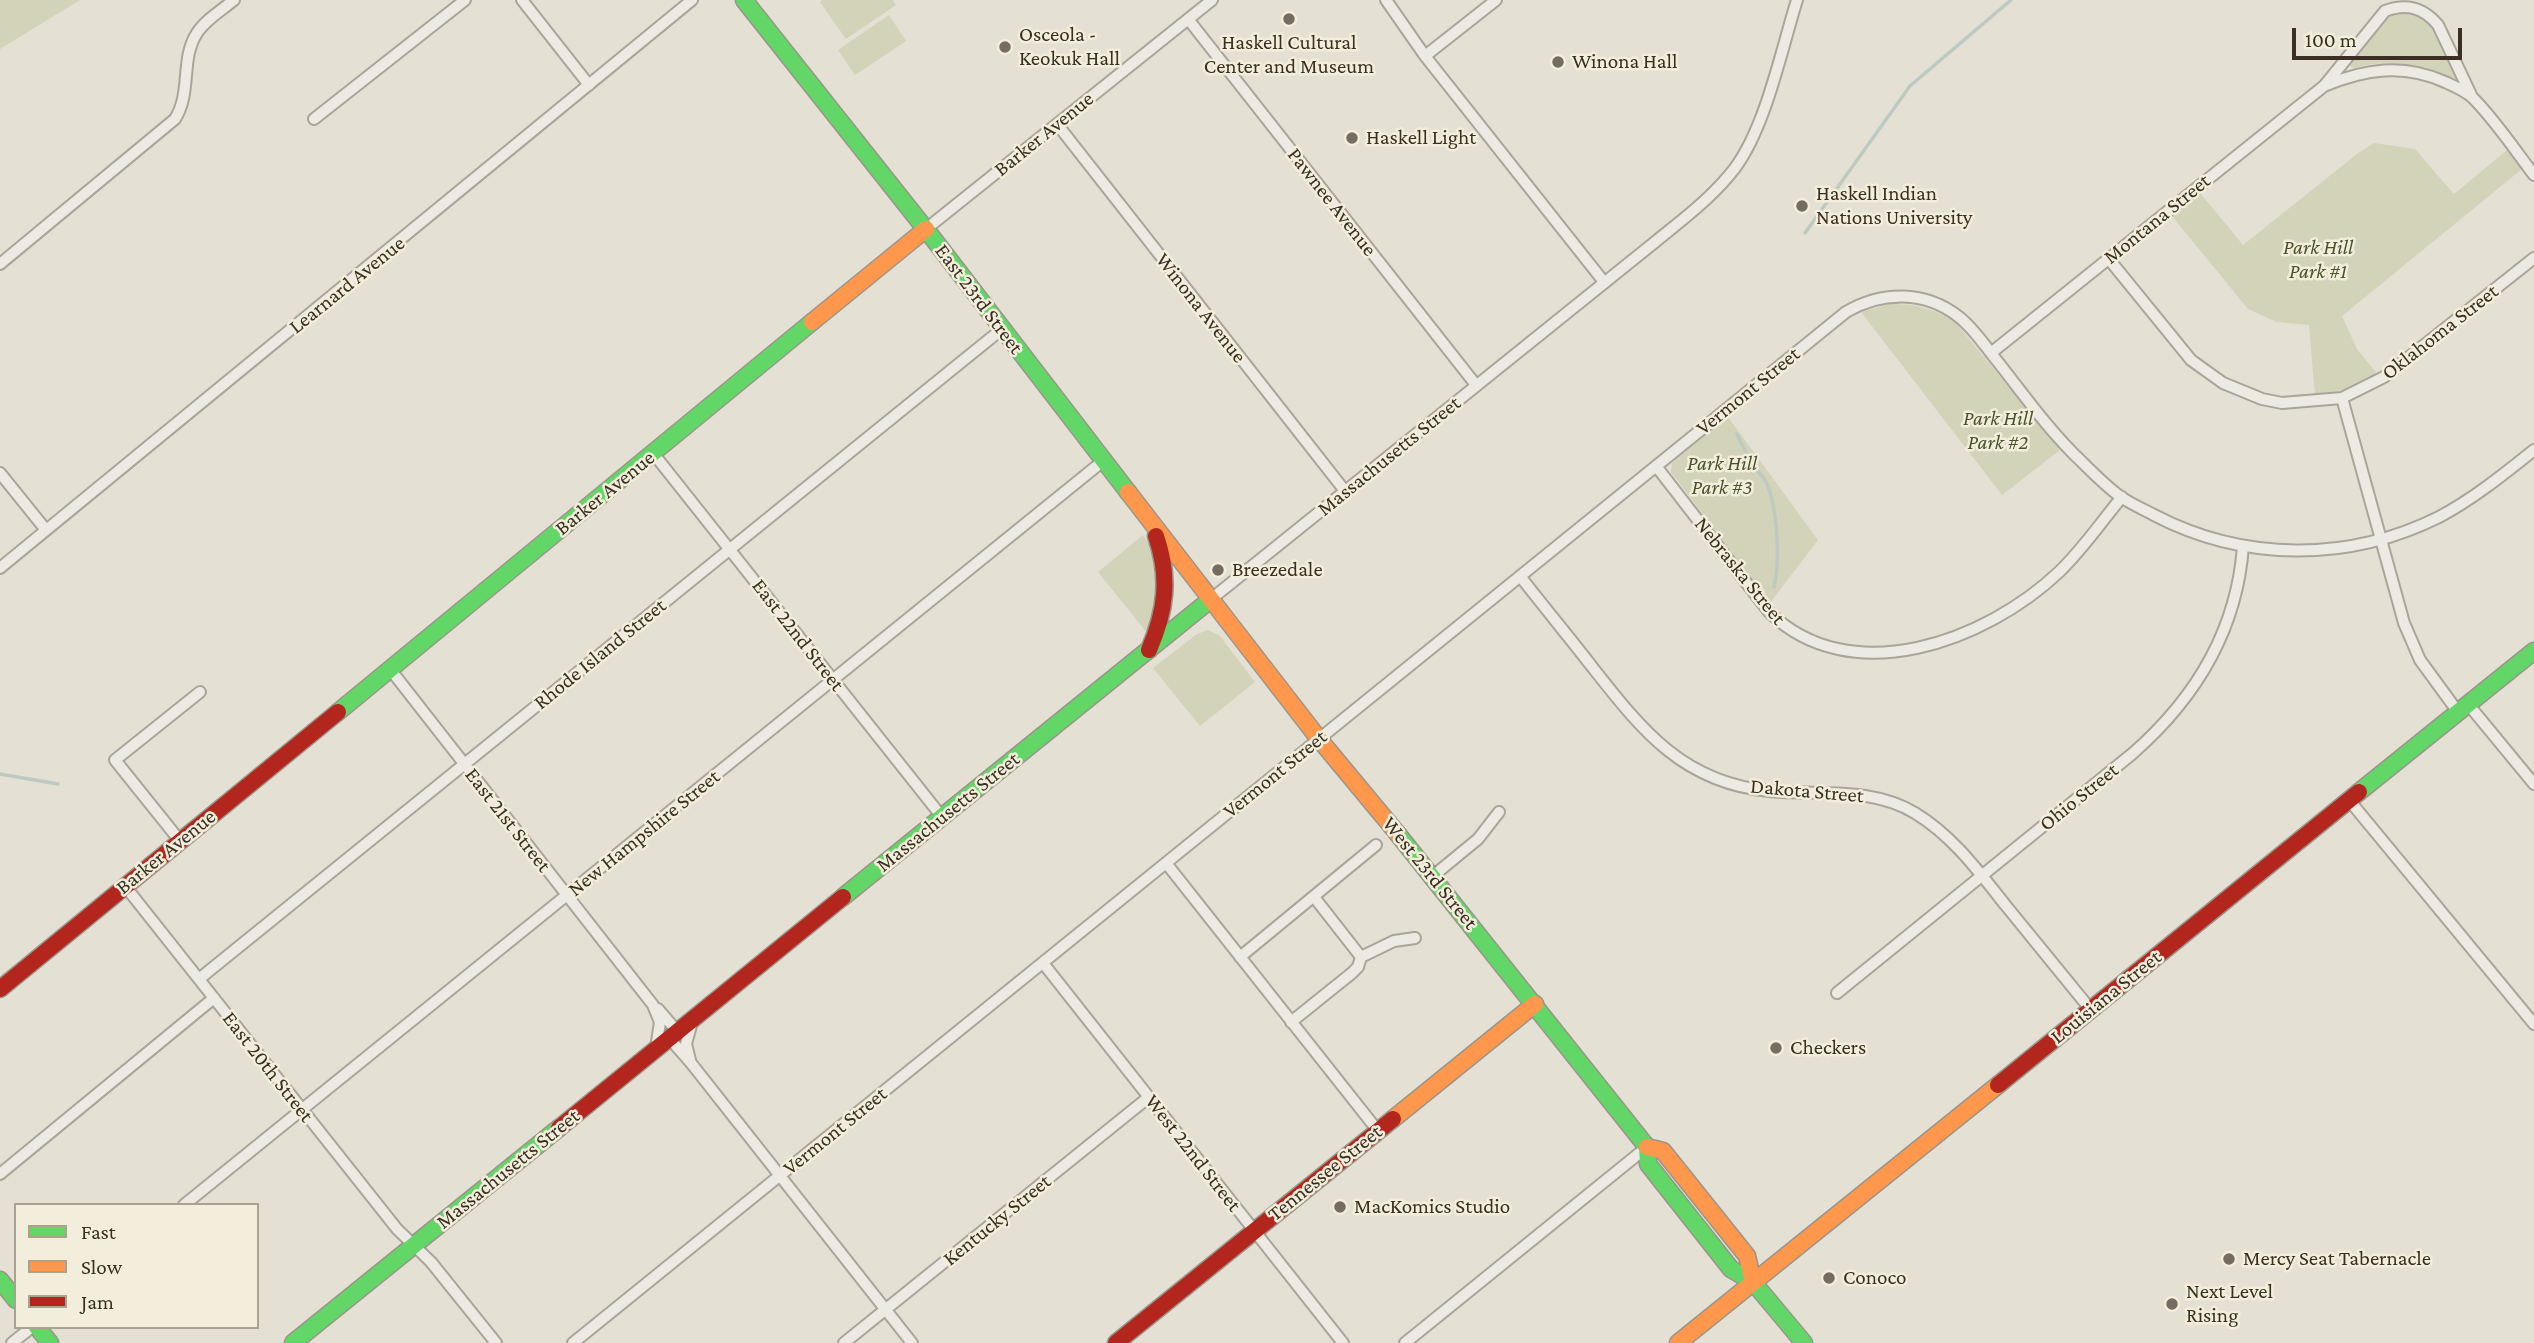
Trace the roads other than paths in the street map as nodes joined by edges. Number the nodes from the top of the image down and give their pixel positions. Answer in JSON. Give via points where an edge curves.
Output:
{"nodes":[{"id":1,"x":234,"y":0,"type":"edge"},
{"id":2,"x":466,"y":0,"type":"edge"},
{"id":3,"x":522,"y":0,"type":"edge"},
{"id":4,"x":744,"y":0,"type":"edge"},
{"id":5,"x":1212,"y":0,"type":"edge"},
{"id":6,"x":1386,"y":0,"type":"edge"},
{"id":7,"x":1496,"y":0,"type":"edge"},
{"id":8,"x":1797,"y":0,"type":"edge"},
{"id":9,"x":690,"y":1,"type":"edge"},
{"id":10,"x":1188,"y":19,"type":"junction"},
{"id":11,"x":1424,"y":56,"type":"junction"},
{"id":12,"x":589,"y":85,"type":"junction"},
{"id":13,"x":2324,"y":86,"type":"junction"},
{"id":14,"x":2472,"y":97,"type":"junction"},
{"id":15,"x":314,"y":119,"type":"dead end"},
{"id":16,"x":1057,"y":124,"type":"junction"},
{"id":17,"x":2534,"y":175,"type":"edge"},
{"id":18,"x":926,"y":229,"type":"junction"},
{"id":19,"x":2534,"y":257,"type":"edge"},
{"id":20,"x":2108,"y":258,"type":"junction"},
{"id":21,"x":0,"y":264,"type":"edge"},
{"id":22,"x":1604,"y":282,"type":"junction"},
{"id":23,"x":1002,"y":329,"type":"junction"},
{"id":24,"x":1991,"y":353,"type":"junction"},
{"id":25,"x":1476,"y":385,"type":"junction"},
{"id":26,"x":2342,"y":398,"type":"junction"},
{"id":27,"x":2534,"y":450,"type":"edge"},
{"id":28,"x":653,"y":453,"type":"junction"},
{"id":29,"x":1103,"y":461,"type":"junction"},
{"id":30,"x":1656,"y":466,"type":"junction"},
{"id":31,"x":0,"y":473,"type":"edge"},
{"id":32,"x":1345,"y":491,"type":"junction"},
{"id":33,"x":2122,"y":498,"type":"junction"},
{"id":34,"x":1151,"y":523,"type":"junction"},
{"id":35,"x":46,"y":530,"type":"junction"},
{"id":36,"x":2382,"y":540,"type":"junction"},
{"id":37,"x":2243,"y":546,"type":"junction"},
{"id":38,"x":729,"y":550,"type":"junction"},
{"id":39,"x":0,"y":568,"type":"edge"},
{"id":40,"x":1520,"y":576,"type":"junction"},
{"id":41,"x":1210,"y":600,"type":"junction"},
{"id":42,"x":1149,"y":650,"type":"junction"},
{"id":43,"x":2534,"y":651,"type":"edge"},
{"id":44,"x":390,"y":669,"type":"junction"},
{"id":45,"x":833,"y":680,"type":"junction"},
{"id":46,"x":200,"y":692,"type":"dead end"},
{"id":47,"x":2463,"y":708,"type":"junction"},
{"id":48,"x":1320,"y":738,"type":"junction"},
{"id":49,"x":465,"y":764,"type":"junction"},
{"id":50,"x":2534,"y":784,"type":"edge"},
{"id":51,"x":2349,"y":800,"type":"junction"},
{"id":52,"x":1499,"y":812,"type":"dead end"},
{"id":53,"x":942,"y":817,"type":"junction"},
{"id":54,"x":180,"y":841,"type":"junction"},
{"id":55,"x":1376,"y":845,"type":"dead end"},
{"id":56,"x":1166,"y":863,"type":"junction"},
{"id":57,"x":1433,"y":876,"type":"junction"},
{"id":58,"x":1982,"y":876,"type":"junction"},
{"id":59,"x":125,"y":886,"type":"junction"},
{"id":60,"x":567,"y":895,"type":"junction"},
{"id":61,"x":1314,"y":897,"type":"junction"},
{"id":62,"x":1415,"y":938,"type":"dead end"},
{"id":63,"x":1240,"y":957,"type":"junction"},
{"id":64,"x":1361,"y":957,"type":"junction"},
{"id":65,"x":1042,"y":963,"type":"junction"},
{"id":66,"x":199,"y":979,"type":"junction"},
{"id":67,"x":0,"y":989,"type":"edge"},
{"id":68,"x":1837,"y":993,"type":"dead end"},
{"id":69,"x":214,"y":998,"type":"junction"},
{"id":70,"x":1535,"y":1004,"type":"junction"},
{"id":71,"x":653,"y":1005,"type":"junction"},
{"id":72,"x":2091,"y":1010,"type":"junction"},
{"id":73,"x":693,"y":1019,"type":"junction"},
{"id":74,"x":1292,"y":1022,"type":"junction"},
{"id":75,"x":2534,"y":1024,"type":"edge"},
{"id":76,"x":668,"y":1039,"type":"junction"},
{"id":77,"x":691,"y":1063,"type":"junction"},
{"id":78,"x":1149,"y":1097,"type":"junction"},
{"id":79,"x":302,"y":1109,"type":"junction"},
{"id":80,"x":1378,"y":1131,"type":"junction"},
{"id":81,"x":1647,"y":1147,"type":"junction"},
{"id":82,"x":0,"y":1174,"type":"edge"},
{"id":83,"x":780,"y":1175,"type":"junction"},
{"id":84,"x":186,"y":1203,"type":"edge"},
{"id":85,"x":1254,"y":1231,"type":"junction"},
{"id":86,"x":413,"y":1245,"type":"junction"},
{"id":87,"x":0,"y":1280,"type":"edge"},
{"id":88,"x":1753,"y":1282,"type":"junction"},
{"id":89,"x":14,"y":1298,"type":"edge"},
{"id":90,"x":886,"y":1310,"type":"junction"},
{"id":91,"x":31,"y":1329,"type":"edge"},
{"id":92,"x":36,"y":1329,"type":"edge"},
{"id":93,"x":12,"y":1343,"type":"edge"},
{"id":94,"x":50,"y":1343,"type":"edge"},
{"id":95,"x":293,"y":1343,"type":"edge"},
{"id":96,"x":496,"y":1343,"type":"edge"},
{"id":97,"x":573,"y":1343,"type":"edge"},
{"id":98,"x":844,"y":1343,"type":"edge"},
{"id":99,"x":912,"y":1343,"type":"edge"},
{"id":100,"x":1115,"y":1343,"type":"edge"},
{"id":101,"x":1343,"y":1343,"type":"edge"},
{"id":102,"x":1405,"y":1343,"type":"edge"},
{"id":103,"x":1678,"y":1343,"type":"edge"},
{"id":104,"x":1804,"y":1343,"type":"edge"}],
"edges":[{"from":1,"to":21,"type":"street","via":[[196,33],[189,51],[183,103],[168,126]]},
{"from":2,"to":15,"type":"street"},
{"from":3,"to":12,"type":"street"},
{"from":4,"to":18,"type":"main road","name":"East 23rd Street"},
{"from":5,"to":10,"type":"street","name":"Barker Avenue"},
{"from":6,"to":11,"type":"street"},
{"from":7,"to":11,"type":"street"},
{"from":8,"to":22,"type":"street","name":"Massachusetts Street","via":[[1763,109],[1735,168],[1689,215]]},
{"from":9,"to":12,"type":"street","name":"Learnard Avenue"},
{"from":10,"to":16,"type":"street","name":"Barker Avenue"},
{"from":10,"to":25,"type":"street","name":"Pawnee Avenue"},
{"from":11,"to":22,"type":"street"},
{"from":12,"to":35,"type":"street","name":"Learnard Avenue"},
{"from":13,"to":14,"type":"street","name":"Montana Street","via":[[2363,72],[2393,69],[2444,81]]},
{"from":13,"to":14,"type":"street","name":"Montana Street","via":[[2385,11],[2413,7],[2438,25]]},
{"from":13,"to":20,"type":"street","name":"Montana Street"},
{"from":14,"to":17,"type":"street"},
{"from":16,"to":18,"type":"street","name":"Barker Avenue"},
{"from":16,"to":32,"type":"street","name":"Winona Avenue"},
{"from":18,"to":23,"type":"main road","name":"East 23rd Street"},
{"from":18,"to":28,"type":"main road","name":"Barker Avenue"},
{"from":19,"to":26,"type":"street","name":"Oklahoma Street","via":[[2401,366]]},
{"from":20,"to":24,"type":"street","name":"Montana Street"},
{"from":20,"to":26,"type":"street","name":"Oklahoma Street","via":[[2182,351],[2223,383],[2282,403]]},
{"from":22,"to":25,"type":"street","name":"Massachusetts Street"},
{"from":23,"to":29,"type":"main road","name":"East 23rd Street"},
{"from":23,"to":38,"type":"street","name":"Rhode Island Street"},
{"from":24,"to":30,"type":"street","name":"Vermont Street","via":[[1960,317],[1935,302],[1903,295],[1872,299],[1846,312]]},
{"from":24,"to":33,"type":"street","name":"Vermont Street","via":[[2069,449]]},
{"from":25,"to":32,"type":"street","name":"Massachusetts Street"},
{"from":26,"to":36,"type":"street"},
{"from":27,"to":36,"type":"street","name":"Vermont Street","via":[[2453,509]]},
{"from":28,"to":38,"type":"street","name":"East 22nd Street"},
{"from":28,"to":44,"type":"main road","name":"Barker Avenue"},
{"from":29,"to":34,"type":"main road","name":"East 23rd Street"},
{"from":29,"to":45,"type":"street","name":"New Hampshire Street"},
{"from":30,"to":33,"type":"street","name":"Nebraska Street","via":[[1785,628],[1824,647],[1864,654],[1941,641],[2012,608],[2059,572]]},
{"from":30,"to":40,"type":"street","name":"Vermont Street"},
{"from":31,"to":35,"type":"street"},
{"from":32,"to":41,"type":"street","name":"Massachusetts Street"},
{"from":33,"to":37,"type":"street","name":"Vermont Street","via":[[2186,530]]},
{"from":34,"to":41,"type":"main road","name":"East 23rd Street"},
{"from":34,"to":42,"type":"main road","via":[[1167,586],[1161,624]]},
{"from":35,"to":39,"type":"street","name":"Learnard Avenue"},
{"from":36,"to":37,"type":"street","name":"Vermont Street","via":[[2316,551]]},
{"from":36,"to":47,"type":"street","via":[[2410,640],[2430,676]]},
{"from":37,"to":58,"type":"street","name":"Ohio Street","via":[[2241,575],[2224,631],[2176,711],[2132,754]]},
{"from":38,"to":45,"type":"street","name":"East 22nd Street"},
{"from":38,"to":49,"type":"street","name":"Rhode Island Street"},
{"from":40,"to":48,"type":"street","name":"Vermont Street"},
{"from":40,"to":58,"type":"street","name":"Dakota Street","via":[[1630,715],[1673,755],[1712,777],[1749,788],[1860,794],[1893,802],[1946,835]]},
{"from":41,"to":42,"type":"main road","name":"Massachusetts Street"},
{"from":41,"to":48,"type":"main road","name":"West 23rd Street"},
{"from":42,"to":53,"type":"main road","name":"Massachusetts Street"},
{"from":43,"to":47,"type":"main road","name":"Louisiana Street"},
{"from":44,"to":49,"type":"street","name":"East 21st Street"},
{"from":44,"to":54,"type":"main road","name":"Barker Avenue"},
{"from":45,"to":53,"type":"street","name":"East 22nd Street"},
{"from":45,"to":60,"type":"street","name":"New Hampshire Street"},
{"from":46,"to":54,"type":"street","via":[[115,760]]},
{"from":47,"to":50,"type":"street"},
{"from":47,"to":51,"type":"main road","name":"Louisiana Street"},
{"from":48,"to":56,"type":"street","name":"Vermont Street"},
{"from":48,"to":57,"type":"main road","name":"West 23rd Street"},
{"from":49,"to":60,"type":"street","name":"East 21st Street"},
{"from":49,"to":66,"type":"street","name":"Rhode Island Street"},
{"from":51,"to":72,"type":"main road","name":"Louisiana Street"},
{"from":51,"to":75,"type":"street"},
{"from":52,"to":57,"type":"street","via":[[1478,839]]},
{"from":53,"to":73,"type":"main road","name":"Massachusetts Street"},
{"from":54,"to":59,"type":"main road","name":"Barker Avenue"},
{"from":55,"to":61,"type":"street"},
{"from":56,"to":63,"type":"street"},
{"from":56,"to":65,"type":"street","name":"Vermont Street"},
{"from":57,"to":70,"type":"main road","name":"West 23rd Street"},
{"from":58,"to":68,"type":"street","name":"Ohio Street"},
{"from":58,"to":72,"type":"street","name":"Dakota Street"},
{"from":59,"to":66,"type":"street","name":"East 20th Street"},
{"from":59,"to":67,"type":"main road","name":"Barker Avenue"},
{"from":60,"to":71,"type":"street","name":"East 21st Street"},
{"from":60,"to":79,"type":"street","name":"New Hampshire Street"},
{"from":61,"to":63,"type":"street"},
{"from":61,"to":64,"type":"street"},
{"from":62,"to":64,"type":"street","via":[[1394,941]]},
{"from":63,"to":74,"type":"street"},
{"from":64,"to":74,"type":"street","via":[[1352,973]]},
{"from":65,"to":78,"type":"street","name":"West 22nd Street"},
{"from":65,"to":83,"type":"street","name":"Vermont Street"},
{"from":66,"to":69,"type":"street","name":"East 20th Street"},
{"from":69,"to":79,"type":"street","name":"East 20th Street"},
{"from":69,"to":82,"type":"street"},
{"from":70,"to":80,"type":"main road","name":"Tennessee Street"},
{"from":70,"to":81,"type":"main road","name":"West 23rd Street"},
{"from":71,"to":76,"type":"street"},
{"from":71,"to":76,"type":"street","name":"East 21st Street","via":[[663,1013]]},
{"from":72,"to":88,"type":"main road","name":"Louisiana Street"},
{"from":73,"to":76,"type":"main road","name":"Massachusetts Street"},
{"from":73,"to":77,"type":"street","via":[[686,1044]]},
{"from":74,"to":80,"type":"street"},
{"from":76,"to":77,"type":"street","name":"East 21st Street"},
{"from":76,"to":86,"type":"main road","name":"Massachusetts Street"},
{"from":77,"to":83,"type":"street","name":"East 21st Street"},
{"from":78,"to":85,"type":"street","name":"West 22nd Street"},
{"from":78,"to":90,"type":"street","name":"Kentucky Street"},
{"from":79,"to":84,"type":"street","name":"New Hampshire Street"},
{"from":79,"to":86,"type":"street","name":"East 20th Street"},
{"from":80,"to":85,"type":"main road","name":"Tennessee Street"},
{"from":81,"to":88,"type":"main road","name":"West 23rd Street","via":[[1663,1151],[1747,1256]]},
{"from":81,"to":102,"type":"street"},
{"from":83,"to":90,"type":"street","name":"East 21st Street"},
{"from":83,"to":97,"type":"street","name":"Vermont Street"},
{"from":85,"to":100,"type":"main road","name":"Tennessee Street"},
{"from":85,"to":101,"type":"street","name":"West 22nd Street"},
{"from":86,"to":95,"type":"main road","name":"Massachusetts Street"},
{"from":86,"to":96,"type":"street","name":"East 20th Street"},
{"from":87,"to":89,"type":"main road"},
{"from":88,"to":103,"type":"main road","name":"Louisiana Street"},
{"from":88,"to":104,"type":"main road","name":"West 23rd Street"},
{"from":90,"to":98,"type":"street","name":"Kentucky Street"},
{"from":90,"to":99,"type":"street","name":"East 21st Street"},
{"from":91,"to":93,"type":"street"},
{"from":92,"to":94,"type":"main road"}]}
